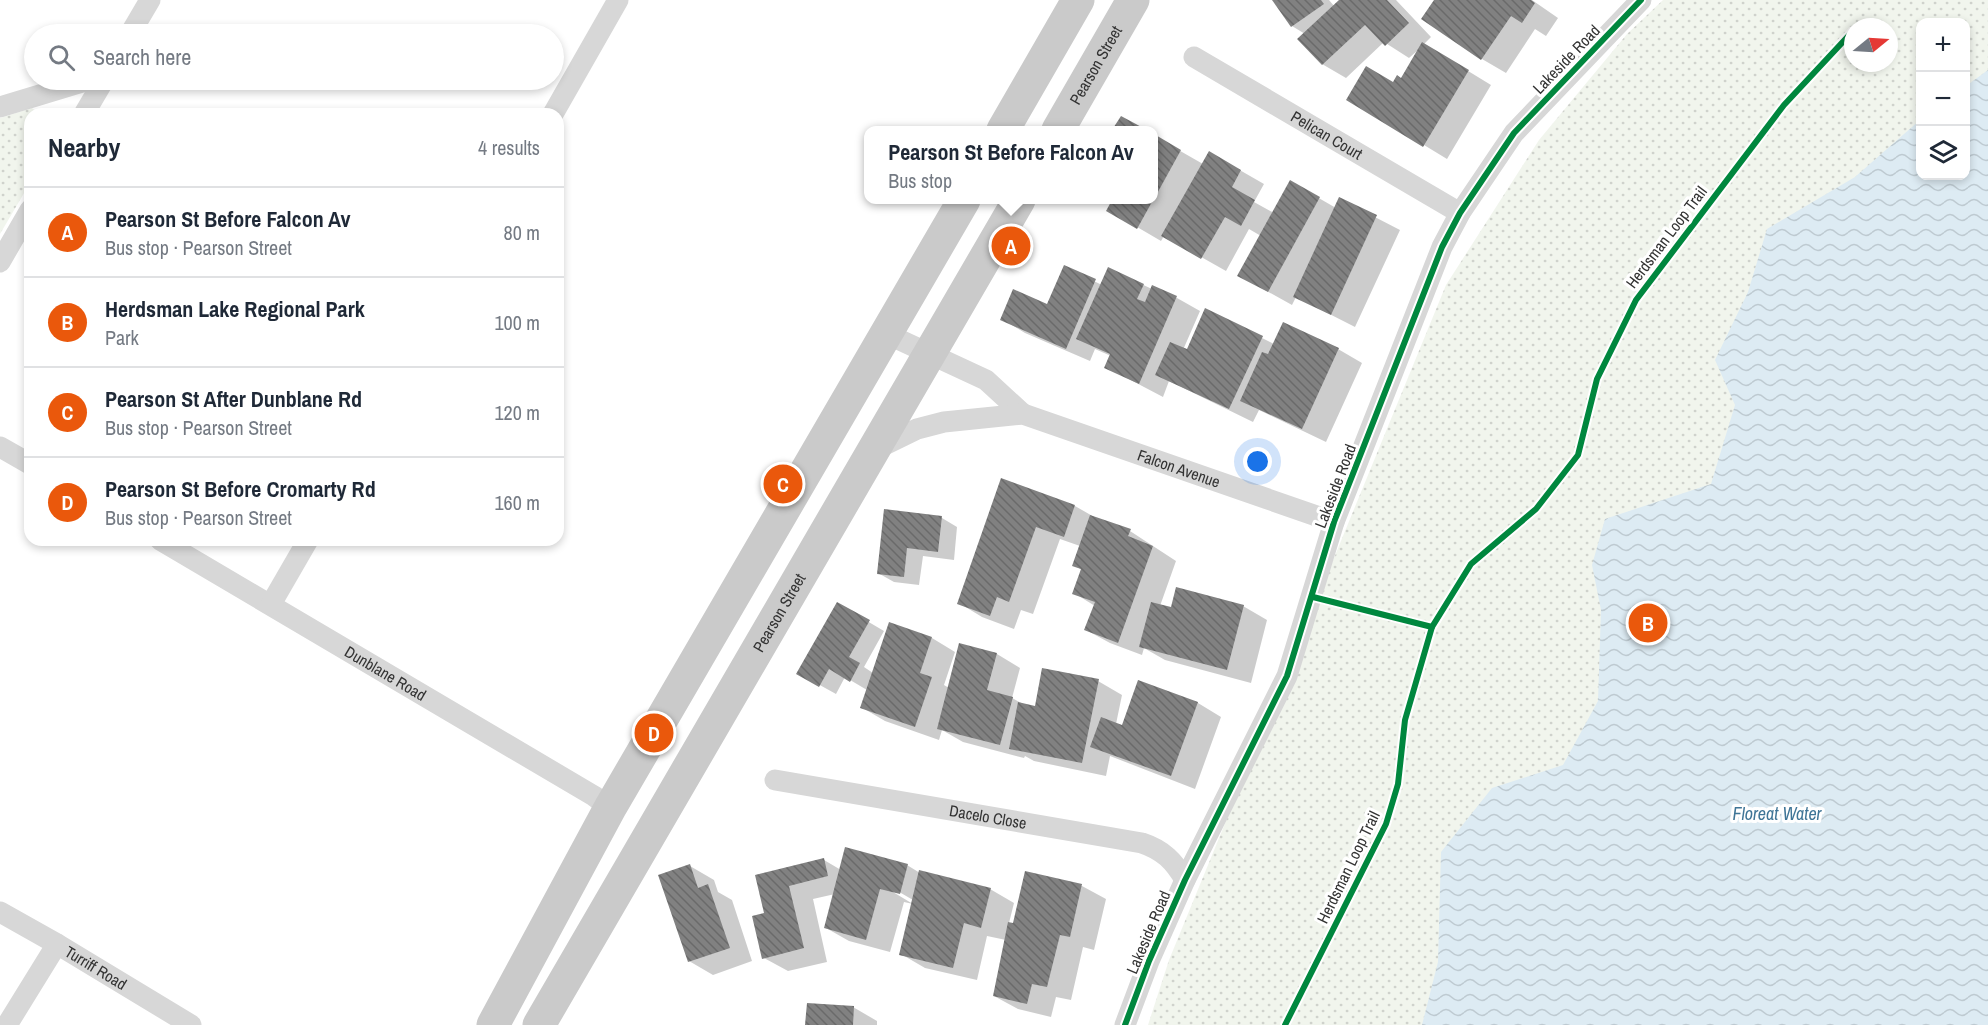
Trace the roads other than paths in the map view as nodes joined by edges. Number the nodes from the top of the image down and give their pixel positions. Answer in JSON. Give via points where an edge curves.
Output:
{"nodes":[{"id":1,"x":150,"y":0,"type":"edge"},
{"id":2,"x":618,"y":0,"type":"edge"},
{"id":3,"x":1133,"y":0,"type":"edge"},
{"id":4,"x":1641,"y":0,"type":"edge"},
{"id":5,"x":1070,"y":5,"type":"edge"},
{"id":6,"x":136,"y":24,"type":"edge"},
{"id":7,"x":1194,"y":57,"type":"dead end"},
{"id":8,"x":55,"y":90,"type":"edge"},
{"id":9,"x":98,"y":90,"type":"edge"},
{"id":10,"x":0,"y":106,"type":"edge"},
{"id":11,"x":88,"y":108,"type":"edge"},
{"id":12,"x":555,"y":108,"type":"edge"},
{"id":13,"x":1006,"y":126,"type":"edge"},
{"id":14,"x":1060,"y":126,"type":"edge"},
{"id":15,"x":962,"y":204,"type":"edge"},
{"id":16,"x":1016,"y":204,"type":"edge"},
{"id":17,"x":1460,"y":213,"type":"junction"},
{"id":18,"x":24,"y":220,"type":"edge"},
{"id":19,"x":0,"y":262,"type":"edge"},
{"id":20,"x":887,"y":334,"type":"junction"},
{"id":21,"x":930,"y":353,"type":"junction"},
{"id":22,"x":1023,"y":414,"type":"junction"},
{"id":23,"x":0,"y":447,"type":"edge"},
{"id":24,"x":872,"y":451,"type":"junction"},
{"id":25,"x":24,"y":461,"type":"edge"},
{"id":26,"x":1334,"y":522,"type":"junction"},
{"id":27,"x":170,"y":546,"type":"edge"},
{"id":28,"x":305,"y":546,"type":"edge"},
{"id":29,"x":271,"y":604,"type":"junction"},
{"id":30,"x":775,"y":780,"type":"dead end"},
{"id":31,"x":610,"y":808,"type":"junction"},
{"id":32,"x":1185,"y":880,"type":"junction"},
{"id":33,"x":0,"y":912,"type":"edge"},
{"id":34,"x":57,"y":944,"type":"junction"},
{"id":35,"x":7,"y":1025,"type":"edge"},
{"id":36,"x":191,"y":1025,"type":"edge"},
{"id":37,"x":493,"y":1025,"type":"edge"},
{"id":38,"x":539,"y":1025,"type":"edge"},
{"id":39,"x":1125,"y":1025,"type":"edge"}],
"edges":[{"from":1,"to":6,"type":"street"},
{"from":2,"to":12,"type":"street"},
{"from":3,"to":14,"type":"main road","name":"Pearson Street"},
{"from":4,"to":17,"type":"street","name":"Lakeside Road","via":[[1514,133]]},
{"from":5,"to":13,"type":"main road"},
{"from":7,"to":17,"type":"street","name":"Pelican Court"},
{"from":8,"to":10,"type":"street"},
{"from":9,"to":11,"type":"street"},
{"from":15,"to":20,"type":"main road"},
{"from":16,"to":21,"type":"main road","name":"Pearson Street"},
{"from":17,"to":26,"type":"street","name":"Lakeside Road","via":[[1442,247]]},
{"from":18,"to":19,"type":"street"},
{"from":20,"to":21,"type":"street","name":"Falcon Avenue"},
{"from":20,"to":31,"type":"main road"},
{"from":21,"to":22,"type":"street","name":"Falcon Avenue","via":[[986,380]]},
{"from":21,"to":24,"type":"main road","name":"Pearson Street"},
{"from":22,"to":24,"type":"street","name":"Falcon Avenue","via":[[944,422],[917,429]]},
{"from":22,"to":26,"type":"street","name":"Falcon Avenue"},
{"from":23,"to":25,"type":"street"},
{"from":24,"to":38,"type":"main road","name":"Pearson Street"},
{"from":26,"to":32,"type":"street","name":"Lakeside Road","via":[[1287,676]]},
{"from":27,"to":29,"type":"street","name":"Dunblane Road"},
{"from":28,"to":29,"type":"street"},
{"from":29,"to":31,"type":"street","name":"Dunblane Road"},
{"from":30,"to":32,"type":"street","name":"Dacelo Close","via":[[1142,843],[1171,858]]},
{"from":31,"to":37,"type":"main road"},
{"from":32,"to":39,"type":"street","name":"Lakeside Road"},
{"from":33,"to":34,"type":"street","name":"Turriff Road"},
{"from":34,"to":35,"type":"street"},
{"from":34,"to":36,"type":"street","name":"Turriff Road"}]}
